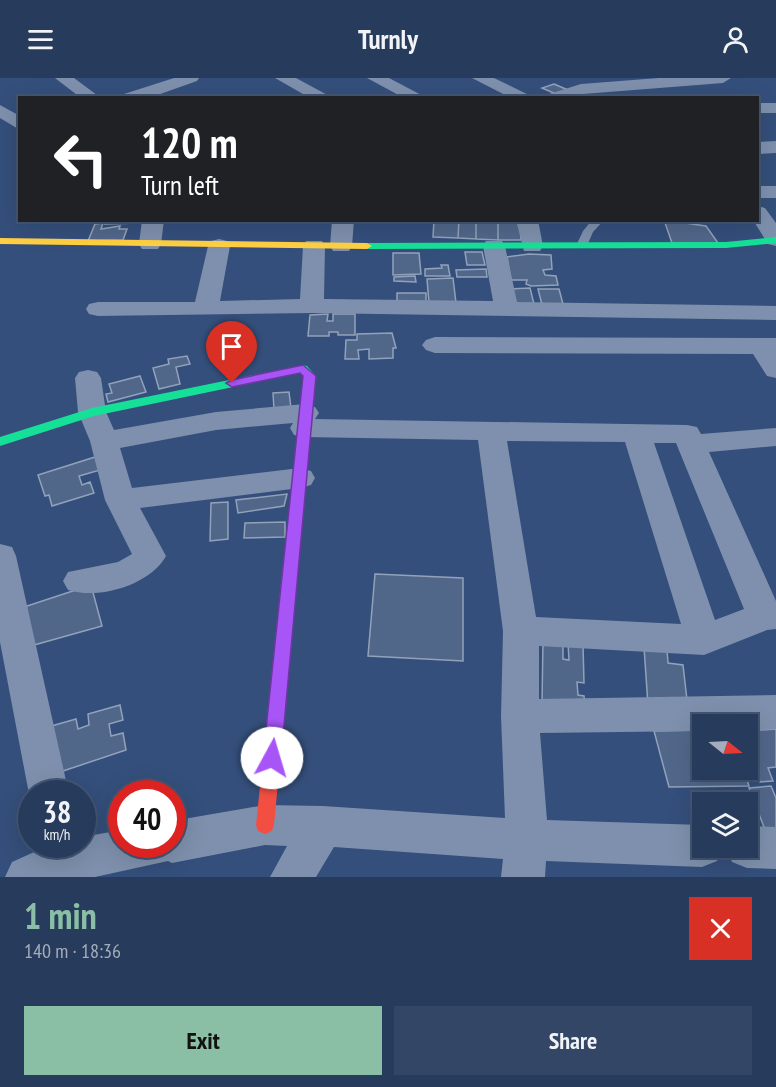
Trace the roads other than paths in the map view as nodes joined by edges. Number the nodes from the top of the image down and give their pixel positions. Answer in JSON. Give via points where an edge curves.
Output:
{"nodes":[{"id":1,"x":63,"y":78,"type":"edge"},
{"id":2,"x":314,"y":78,"type":"edge"},
{"id":3,"x":375,"y":78,"type":"edge"},
{"id":4,"x":480,"y":78,"type":"edge"},
{"id":5,"x":701,"y":78,"type":"edge"},
{"id":6,"x":723,"y":78,"type":"edge"},
{"id":7,"x":185,"y":79,"type":"edge"},
{"id":8,"x":289,"y":81,"type":"edge"},
{"id":9,"x":664,"y":81,"type":"junction"},
{"id":10,"x":582,"y":83,"type":"edge"},
{"id":11,"x":150,"y":95,"type":"edge"},
{"id":12,"x":90,"y":96,"type":"edge"},
{"id":13,"x":321,"y":96,"type":"edge"},
{"id":14,"x":415,"y":96,"type":"edge"},
{"id":15,"x":522,"y":96,"type":"edge"},
{"id":16,"x":559,"y":96,"type":"edge"},
{"id":17,"x":675,"y":96,"type":"edge"},
{"id":18,"x":759,"y":108,"type":"edge"},
{"id":19,"x":776,"y":108,"type":"edge"},
{"id":20,"x":0,"y":110,"type":"edge"},
{"id":21,"x":16,"y":132,"type":"edge"},
{"id":22,"x":776,"y":147,"type":"edge"},
{"id":23,"x":759,"y":148,"type":"edge"},
{"id":24,"x":759,"y":192,"type":"edge"},
{"id":25,"x":776,"y":192,"type":"edge"},
{"id":26,"x":759,"y":214,"type":"edge"},
{"id":27,"x":153,"y":222,"type":"edge"},
{"id":28,"x":343,"y":222,"type":"edge"},
{"id":29,"x":527,"y":222,"type":"edge"},
{"id":30,"x":597,"y":222,"type":"edge"},
{"id":31,"x":776,"y":240,"type":"edge"},
{"id":32,"x":0,"y":241,"type":"edge"},
{"id":33,"x":150,"y":244,"type":"junction"},
{"id":34,"x":219,"y":246,"type":"junction"},
{"id":35,"x":314,"y":246,"type":"junction"},
{"id":36,"x":341,"y":246,"type":"junction"},
{"id":37,"x":494,"y":246,"type":"junction"},
{"id":38,"x":532,"y":246,"type":"junction"},
{"id":39,"x":582,"y":246,"type":"junction"},
{"id":40,"x":312,"y":306,"type":"junction"},
{"id":41,"x":98,"y":309,"type":"dead end"},
{"id":42,"x":206,"y":309,"type":"junction"},
{"id":43,"x":506,"y":309,"type":"junction"},
{"id":44,"x":776,"y":313,"type":"edge"},
{"id":45,"x":435,"y":345,"type":"dead end"},
{"id":46,"x":769,"y":346,"type":"edge"},
{"id":47,"x":776,"y":370,"type":"edge"},
{"id":48,"x":88,"y":378,"type":"dead end"},
{"id":49,"x":92,"y":412,"type":"junction"},
{"id":50,"x":304,"y":421,"type":"junction"},
{"id":51,"x":491,"y":431,"type":"junction"},
{"id":52,"x":636,"y":433,"type":"junction"},
{"id":53,"x":776,"y":437,"type":"edge"},
{"id":54,"x":104,"y":441,"type":"junction"},
{"id":55,"x":0,"y":442,"type":"edge"},
{"id":56,"x":691,"y":444,"type":"junction"},
{"id":57,"x":300,"y":478,"type":"junction"},
{"id":58,"x":120,"y":500,"type":"junction"},
{"id":59,"x":0,"y":556,"type":"edge"},
{"id":60,"x":81,"y":581,"type":"dead end"},
{"id":61,"x":770,"y":616,"type":"edge"},
{"id":62,"x":520,"y":631,"type":"junction"},
{"id":63,"x":704,"y":640,"type":"junction"},
{"id":64,"x":776,"y":712,"type":"edge"},
{"id":65,"x":520,"y":716,"type":"junction"},
{"id":66,"x":46,"y":780,"type":"edge"},
{"id":67,"x":265,"y":825,"type":"junction"},
{"id":68,"x":323,"y":826,"type":"junction"},
{"id":69,"x":186,"y":839,"type":"edge"},
{"id":70,"x":692,"y":847,"type":"edge"},
{"id":71,"x":758,"y":847,"type":"edge"},
{"id":72,"x":776,"y":848,"type":"edge"},
{"id":73,"x":108,"y":852,"type":"edge"},
{"id":74,"x":525,"y":858,"type":"edge"},
{"id":75,"x":49,"y":861,"type":"edge"},
{"id":76,"x":292,"y":877,"type":"edge"}],
"edges":[{"from":1,"to":12,"type":"street"},
{"from":2,"to":8,"type":"street"},
{"from":3,"to":14,"type":"street"},
{"from":4,"to":15,"type":"street"},
{"from":5,"to":6,"type":"street"},
{"from":5,"to":9,"type":"street"},
{"from":7,"to":11,"type":"street"},
{"from":8,"to":13,"type":"street"},
{"from":9,"to":10,"type":"street"},
{"from":9,"to":17,"type":"street"},
{"from":10,"to":16,"type":"street"},
{"from":18,"to":19,"type":"street"},
{"from":20,"to":21,"type":"street"},
{"from":22,"to":23,"type":"street"},
{"from":24,"to":25,"type":"street"},
{"from":26,"to":31,"type":"street"},
{"from":27,"to":33,"type":"street"},
{"from":28,"to":36,"type":"street"},
{"from":29,"to":38,"type":"street"},
{"from":30,"to":39,"type":"lane"},
{"from":31,"to":39,"type":"street","via":[[726,245]]},
{"from":32,"to":33,"type":"street"},
{"from":33,"to":34,"type":"street"},
{"from":34,"to":35,"type":"street"},
{"from":34,"to":42,"type":"street"},
{"from":35,"to":36,"type":"street"},
{"from":35,"to":40,"type":"street"},
{"from":36,"to":37,"type":"street"},
{"from":37,"to":38,"type":"street"},
{"from":37,"to":43,"type":"street"},
{"from":38,"to":39,"type":"street"},
{"from":40,"to":42,"type":"street"},
{"from":40,"to":43,"type":"street"},
{"from":41,"to":42,"type":"street"},
{"from":43,"to":44,"type":"street"},
{"from":45,"to":46,"type":"street"},
{"from":46,"to":47,"type":"street"},
{"from":48,"to":49,"type":"street"},
{"from":49,"to":50,"type":"street","via":[[303,369],[310,376]]},
{"from":49,"to":54,"type":"street"},
{"from":49,"to":55,"type":"street"},
{"from":50,"to":51,"type":"street"},
{"from":50,"to":54,"type":"street","via":[[216,421]]},
{"from":50,"to":57,"type":"street"},
{"from":51,"to":52,"type":"street"},
{"from":51,"to":62,"type":"street"},
{"from":52,"to":56,"type":"street","via":[[687,434]]},
{"from":52,"to":63,"type":"street"},
{"from":53,"to":56,"type":"street"},
{"from":54,"to":58,"type":"street"},
{"from":56,"to":61,"type":"street"},
{"from":57,"to":58,"type":"street"},
{"from":57,"to":67,"type":"street"},
{"from":58,"to":60,"type":"street","via":[[150,556],[144,564],[121,574]]},
{"from":59,"to":66,"type":"street"},
{"from":61,"to":63,"type":"street"},
{"from":62,"to":63,"type":"street"},
{"from":62,"to":65,"type":"street"},
{"from":64,"to":65,"type":"street"},
{"from":65,"to":74,"type":"street"},
{"from":67,"to":68,"type":"street"},
{"from":67,"to":69,"type":"street"},
{"from":68,"to":74,"type":"street"},
{"from":68,"to":76,"type":"street"},
{"from":70,"to":74,"type":"street"},
{"from":71,"to":72,"type":"street"},
{"from":73,"to":75,"type":"street"}]}
